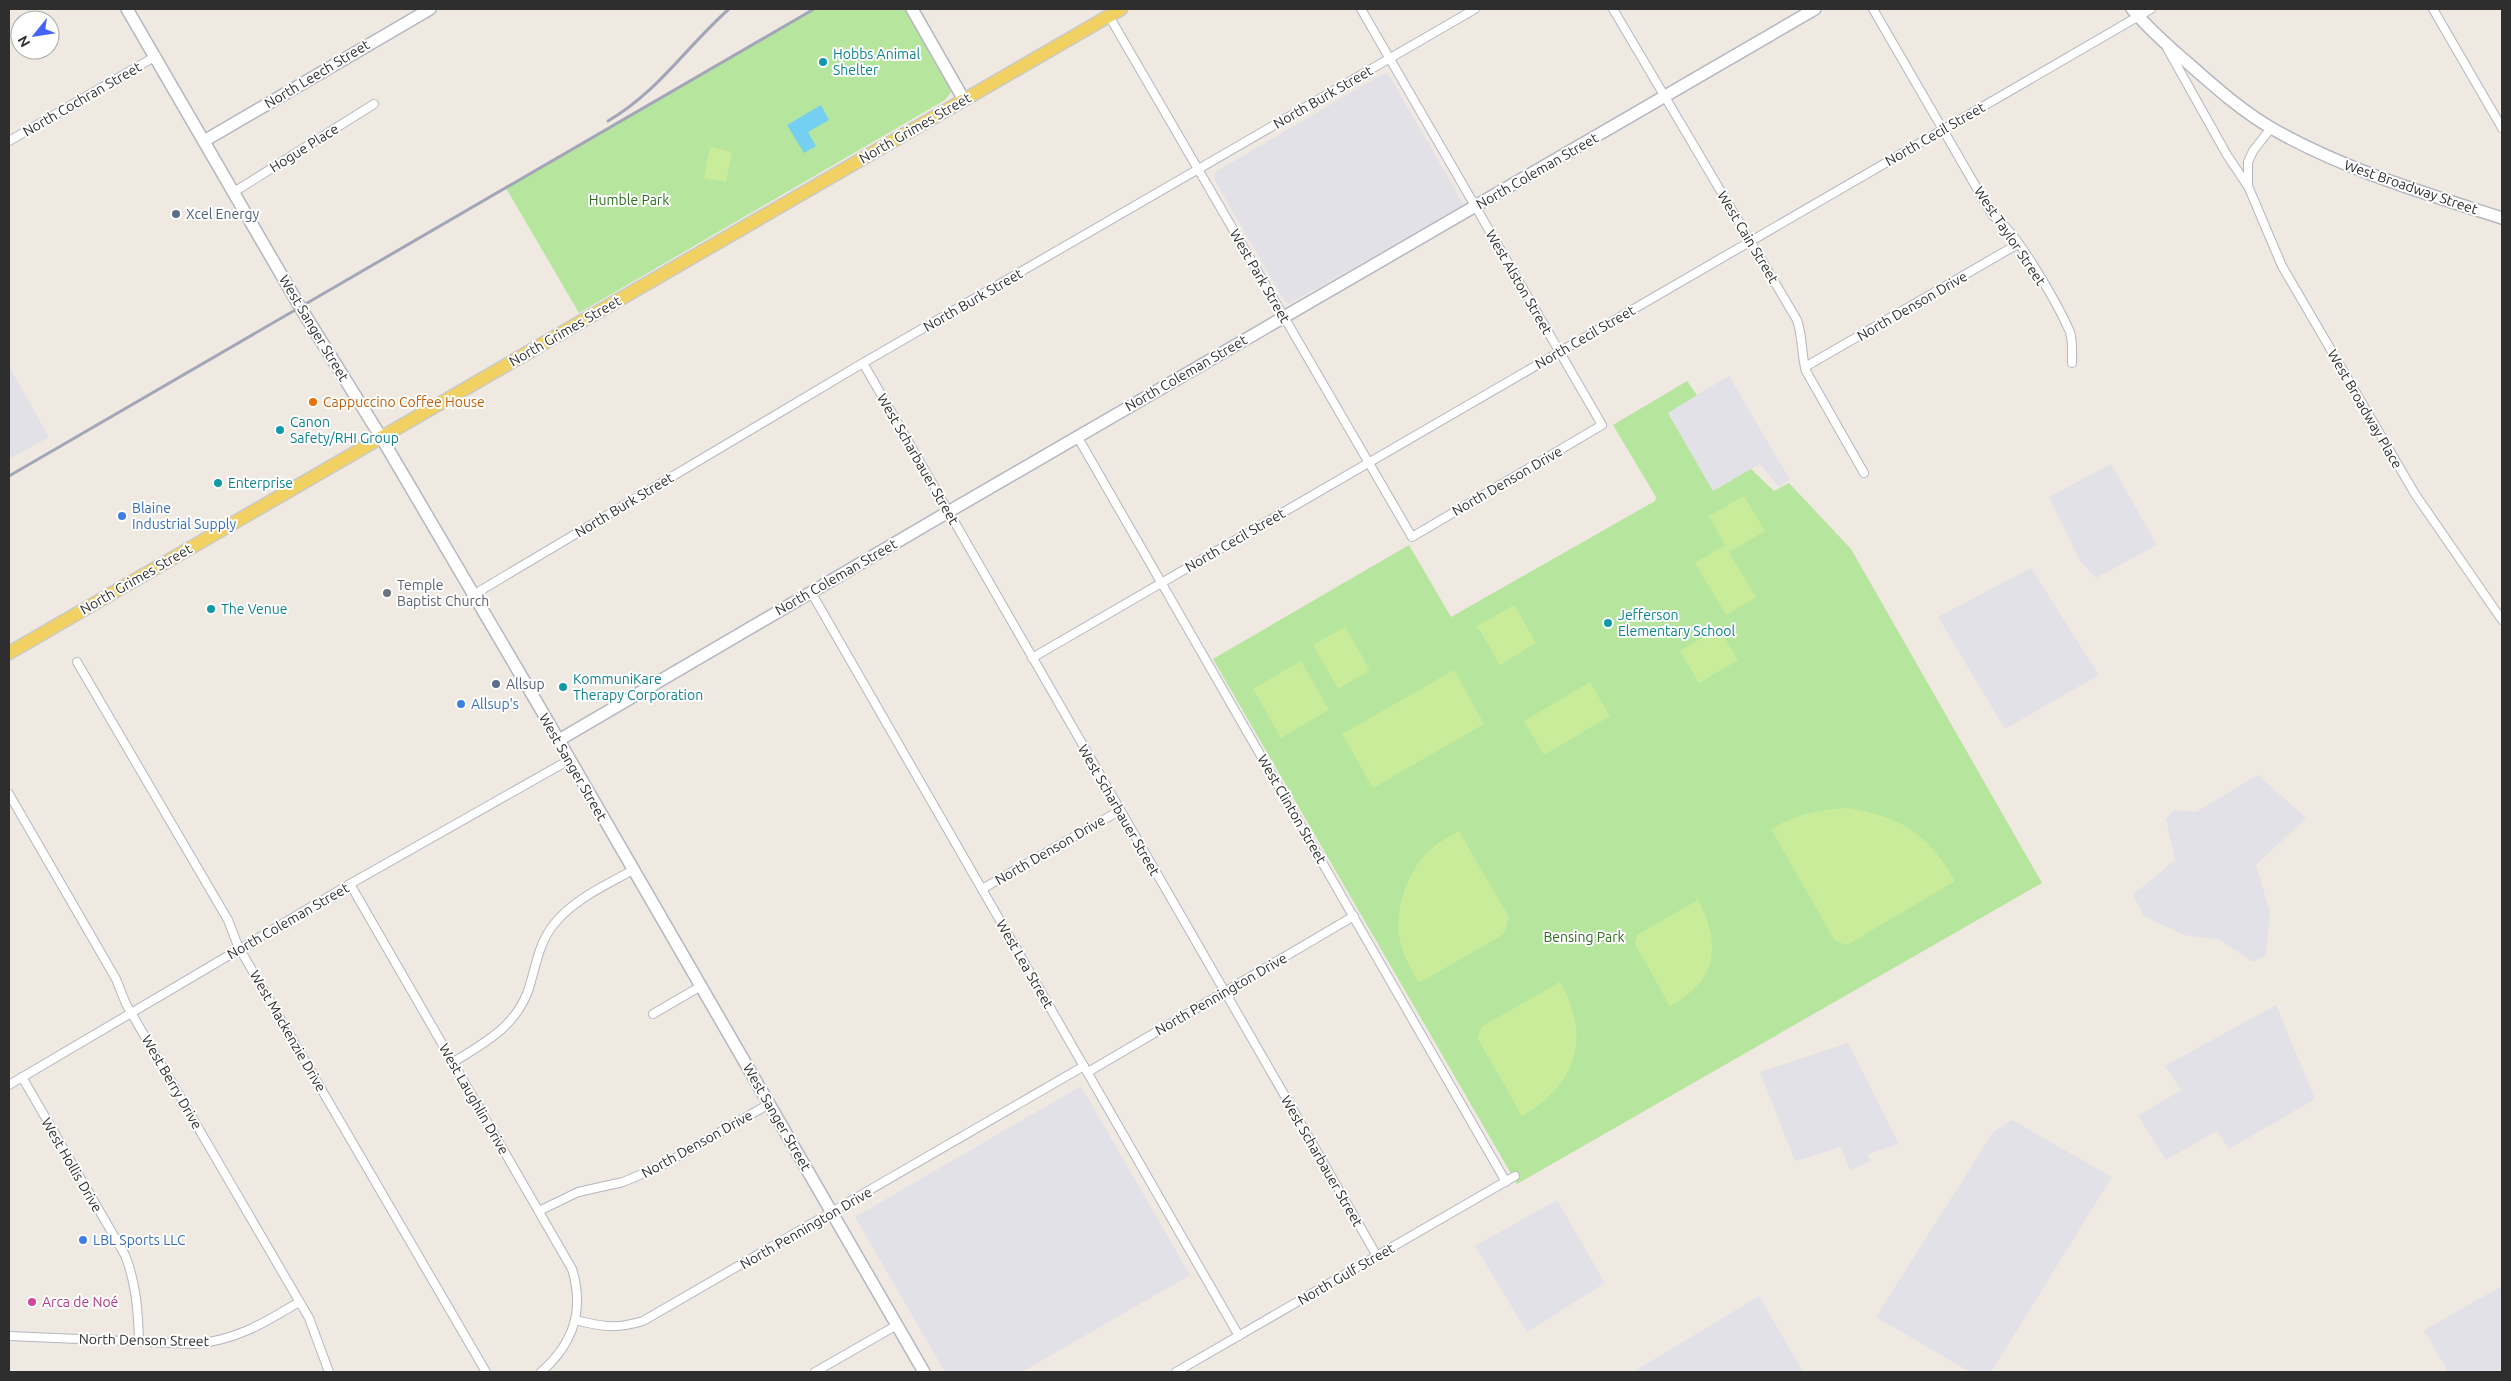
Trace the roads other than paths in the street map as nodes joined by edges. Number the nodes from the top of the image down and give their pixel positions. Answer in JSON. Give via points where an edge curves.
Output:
{"nodes":[{"id":1,"x":127,"y":9,"type":"edge"},
{"id":2,"x":430,"y":9,"type":"edge"},
{"id":3,"x":912,"y":9,"type":"edge"},
{"id":4,"x":1121,"y":9,"type":"edge"},
{"id":5,"x":1361,"y":9,"type":"edge"},
{"id":6,"x":1475,"y":9,"type":"edge"},
{"id":7,"x":1613,"y":9,"type":"edge"},
{"id":8,"x":1815,"y":9,"type":"edge"},
{"id":9,"x":1873,"y":9,"type":"edge"},
{"id":10,"x":2151,"y":9,"type":"edge"},
{"id":11,"x":2433,"y":9,"type":"edge"},
{"id":12,"x":2135,"y":13,"type":"edge"},
{"id":13,"x":1109,"y":16,"type":"junction"},
{"id":14,"x":2164,"y":42,"type":"junction"},
{"id":15,"x":156,"y":56,"type":"junction"},
{"id":16,"x":1390,"y":58,"type":"junction"},
{"id":17,"x":1665,"y":96,"type":"junction"},
{"id":18,"x":964,"y":100,"type":"junction"},
{"id":19,"x":374,"y":104,"type":"dead end"},
{"id":20,"x":2271,"y":128,"type":"junction"},
{"id":21,"x":2502,"y":128,"type":"edge"},
{"id":22,"x":1943,"y":130,"type":"junction"},
{"id":23,"x":9,"y":141,"type":"edge"},
{"id":24,"x":204,"y":141,"type":"junction"},
{"id":25,"x":1198,"y":170,"type":"junction"},
{"id":26,"x":2248,"y":186,"type":"junction"},
{"id":27,"x":234,"y":192,"type":"junction"},
{"id":28,"x":1476,"y":206,"type":"junction"},
{"id":29,"x":2502,"y":218,"type":"edge"},
{"id":30,"x":1750,"y":242,"type":"junction"},
{"id":31,"x":2018,"y":244,"type":"junction"},
{"id":32,"x":1284,"y":316,"type":"junction"},
{"id":33,"x":1560,"y":351,"type":"junction"},
{"id":34,"x":2072,"y":363,"type":"dead end"},
{"id":35,"x":863,"y":364,"type":"junction"},
{"id":36,"x":1805,"y":367,"type":"junction"},
{"id":37,"x":1602,"y":425,"type":"joint"},
{"id":38,"x":1077,"y":436,"type":"junction"},
{"id":39,"x":381,"y":437,"type":"junction"},
{"id":40,"x":1369,"y":462,"type":"junction"},
{"id":41,"x":1864,"y":473,"type":"dead end"},
{"id":42,"x":948,"y":512,"type":"junction"},
{"id":43,"x":1412,"y":536,"type":"joint"},
{"id":44,"x":1162,"y":582,"type":"junction"},
{"id":45,"x":811,"y":592,"type":"junction"},
{"id":46,"x":473,"y":595,"type":"junction"},
{"id":47,"x":2502,"y":620,"type":"edge"},
{"id":48,"x":9,"y":653,"type":"edge"},
{"id":49,"x":1032,"y":658,"type":"junction"},
{"id":50,"x":78,"y":662,"type":"dead end"},
{"id":51,"x":559,"y":740,"type":"junction"},
{"id":52,"x":569,"y":760,"type":"junction"},
{"id":53,"x":9,"y":794,"type":"edge"},
{"id":54,"x":1119,"y":811,"type":"junction"},
{"id":55,"x":633,"y":870,"type":"junction"},
{"id":56,"x":350,"y":884,"type":"junction"},
{"id":57,"x":982,"y":889,"type":"junction"},
{"id":58,"x":1354,"y":916,"type":"junction"},
{"id":59,"x":240,"y":949,"type":"junction"},
{"id":60,"x":701,"y":986,"type":"junction"},
{"id":61,"x":1224,"y":992,"type":"junction"},
{"id":62,"x":132,"y":1014,"type":"junction"},
{"id":63,"x":653,"y":1014,"type":"dead end"},
{"id":64,"x":452,"y":1063,"type":"junction"},
{"id":65,"x":1086,"y":1069,"type":"junction"},
{"id":66,"x":22,"y":1077,"type":"junction"},
{"id":67,"x":9,"y":1084,"type":"edge"},
{"id":68,"x":769,"y":1104,"type":"junction"},
{"id":69,"x":1516,"y":1176,"type":"dead end"},
{"id":70,"x":1506,"y":1182,"type":"junction"},
{"id":71,"x":539,"y":1211,"type":"junction"},
{"id":72,"x":833,"y":1214,"type":"junction"},
{"id":73,"x":1377,"y":1256,"type":"junction"},
{"id":74,"x":300,"y":1302,"type":"junction"},
{"id":75,"x":576,"y":1320,"type":"junction"},
{"id":76,"x":897,"y":1325,"type":"junction"},
{"id":77,"x":9,"y":1336,"type":"edge"},
{"id":78,"x":1239,"y":1336,"type":"junction"},
{"id":79,"x":139,"y":1340,"type":"junction"},
{"id":80,"x":330,"y":1372,"type":"edge"},
{"id":81,"x":486,"y":1372,"type":"edge"},
{"id":82,"x":541,"y":1372,"type":"edge"},
{"id":83,"x":815,"y":1372,"type":"edge"},
{"id":84,"x":924,"y":1372,"type":"edge"},
{"id":85,"x":1176,"y":1372,"type":"edge"}],
"edges":[{"from":1,"to":15,"type":"main road","name":"West Sanger Street"},
{"from":2,"to":24,"type":"main road","name":"North Leech Street"},
{"from":3,"to":18,"type":"main road"},
{"from":4,"to":13,"type":"main road","name":"North Grimes Street"},
{"from":5,"to":16,"type":"street","name":"West Alston Street"},
{"from":6,"to":16,"type":"street","name":"North Burk Street"},
{"from":7,"to":17,"type":"street","name":"West Cain Street"},
{"from":8,"to":17,"type":"main road","name":"North Coleman Street"},
{"from":9,"to":22,"type":"street","name":"West Taylor Street"},
{"from":10,"to":12,"type":"street","name":"North Cecil Street"},
{"from":11,"to":21,"type":"street"},
{"from":12,"to":14,"type":"main road","name":"West Broadway Street"},
{"from":12,"to":22,"type":"street","name":"North Cecil Street"},
{"from":13,"to":18,"type":"main road","name":"North Grimes Street"},
{"from":13,"to":25,"type":"street","name":"West Park Street"},
{"from":14,"to":20,"type":"main road","name":"West Broadway Street","via":[[2206,79]]},
{"from":14,"to":26,"type":"street","name":"West Broadway Place","via":[[2227,155]]},
{"from":15,"to":23,"type":"street","name":"North Cochran Street"},
{"from":15,"to":24,"type":"main road","name":"West Sanger Street"},
{"from":16,"to":25,"type":"street","name":"North Burk Street"},
{"from":16,"to":28,"type":"street","name":"West Alston Street"},
{"from":17,"to":28,"type":"main road","name":"North Coleman Street"},
{"from":17,"to":30,"type":"street","name":"West Cain Street"},
{"from":18,"to":39,"type":"main road","name":"North Grimes Street"},
{"from":19,"to":27,"type":"street","name":"Hogue Place"},
{"from":20,"to":26,"type":"street","name":"West Broadway Place","via":[[2248,162]]},
{"from":20,"to":29,"type":"main road","name":"West Broadway Street","via":[[2312,150],[2378,178]]},
{"from":22,"to":30,"type":"street","name":"North Cecil Street"},
{"from":22,"to":31,"type":"street","name":"West Taylor Street","via":[[1993,216],[2001,221]]},
{"from":24,"to":27,"type":"main road","name":"West Sanger Street"},
{"from":25,"to":32,"type":"street","name":"West Park Street"},
{"from":25,"to":35,"type":"street","name":"North Burk Street"},
{"from":26,"to":47,"type":"street","name":"West Broadway Place","via":[[2282,266],[2343,372],[2415,494]]},
{"from":27,"to":39,"type":"main road","name":"West Sanger Street","via":[[323,346]]},
{"from":28,"to":32,"type":"main road","name":"North Coleman Street"},
{"from":28,"to":33,"type":"street","name":"West Alston Street"},
{"from":30,"to":33,"type":"street","name":"North Cecil Street"},
{"from":30,"to":36,"type":"street","name":"West Cain Street","via":[[1797,320]]},
{"from":31,"to":34,"type":"street","name":"West Taylor Street","via":[[2071,334]]},
{"from":31,"to":36,"type":"street","name":"North Denson Drive"},
{"from":32,"to":38,"type":"main road","name":"North Coleman Street"},
{"from":32,"to":40,"type":"street","name":"West Park Street"},
{"from":33,"to":37,"type":"street","name":"West Alston Street"},
{"from":33,"to":40,"type":"street","name":"North Cecil Street"},
{"from":35,"to":42,"type":"street","name":"West Scharbauer Street"},
{"from":35,"to":46,"type":"street","name":"North Burk Street"},
{"from":36,"to":41,"type":"street","name":"West Cain Street"},
{"from":37,"to":43,"type":"street","name":"North Denson Drive"},
{"from":38,"to":42,"type":"main road","name":"North Coleman Street"},
{"from":38,"to":44,"type":"street","name":"West Clinton Street"},
{"from":39,"to":46,"type":"main road","name":"West Sanger Street"},
{"from":39,"to":48,"type":"main road","name":"North Grimes Street"},
{"from":40,"to":43,"type":"street","name":"West Park Street"},
{"from":40,"to":44,"type":"street","name":"North Cecil Street"},
{"from":42,"to":45,"type":"main road","name":"North Coleman Street"},
{"from":42,"to":49,"type":"street","name":"West Scharbauer Street"},
{"from":44,"to":49,"type":"street","name":"North Cecil Street"},
{"from":44,"to":58,"type":"street","name":"West Clinton Street"},
{"from":45,"to":51,"type":"main road","name":"North Coleman Street"},
{"from":45,"to":57,"type":"street","name":"West Lea Street"},
{"from":46,"to":51,"type":"main road","name":"West Sanger Street"},
{"from":49,"to":54,"type":"street","name":"West Scharbauer Street"},
{"from":50,"to":59,"type":"street","name":"West Mackenzie Drive","via":[[228,920]]},
{"from":51,"to":52,"type":"main road","name":"West Sanger Street"},
{"from":52,"to":55,"type":"main road","name":"West Sanger Street"},
{"from":52,"to":56,"type":"street","name":"North Coleman Street"},
{"from":53,"to":62,"type":"street","name":"West Berry Drive","via":[[116,978]]},
{"from":54,"to":57,"type":"street","name":"North Denson Drive"},
{"from":54,"to":61,"type":"street","name":"West Scharbauer Street"},
{"from":55,"to":60,"type":"main road","name":"West Sanger Street"},
{"from":55,"to":64,"type":"street","via":[[566,910],[542,944],[529,989],[513,1019],[493,1037]]},
{"from":56,"to":59,"type":"street","name":"North Coleman Street"},
{"from":56,"to":64,"type":"street","name":"West Laughlin Drive"},
{"from":57,"to":65,"type":"street","name":"West Lea Street"},
{"from":58,"to":61,"type":"street","name":"North Pennington Drive"},
{"from":58,"to":70,"type":"street","name":"West Clinton Street"},
{"from":59,"to":62,"type":"street","name":"North Coleman Street"},
{"from":59,"to":81,"type":"street","name":"West Mackenzie Drive"},
{"from":60,"to":63,"type":"street"},
{"from":60,"to":68,"type":"main road","name":"West Sanger Street"},
{"from":61,"to":65,"type":"street","name":"North Pennington Drive"},
{"from":61,"to":73,"type":"street","name":"West Scharbauer Street"},
{"from":62,"to":66,"type":"street","name":"North Coleman Street"},
{"from":62,"to":74,"type":"street","name":"West Berry Drive"},
{"from":64,"to":71,"type":"street","name":"West Laughlin Drive"},
{"from":65,"to":72,"type":"street","name":"North Pennington Drive"},
{"from":65,"to":78,"type":"street","name":"West Lea Street"},
{"from":66,"to":67,"type":"street","name":"North Coleman Street"},
{"from":66,"to":79,"type":"street","name":"West Hollis Drive","via":[[125,1255],[138,1302]]},
{"from":68,"to":71,"type":"street","name":"North Denson Drive","via":[[661,1166],[623,1182],[578,1192]]},
{"from":68,"to":72,"type":"main road","name":"West Sanger Street"},
{"from":69,"to":70,"type":"street","name":"North Gulf Street"},
{"from":70,"to":73,"type":"street","name":"North Gulf Street"},
{"from":71,"to":75,"type":"street","name":"West Laughlin Drive","via":[[572,1269],[577,1284]]},
{"from":72,"to":75,"type":"street","name":"North Pennington Drive","via":[[643,1320],[622,1328]]},
{"from":72,"to":76,"type":"main road","name":"West Sanger Street"},
{"from":73,"to":78,"type":"street","name":"North Gulf Street"},
{"from":74,"to":79,"type":"street","name":"North Denson Street","via":[[227,1340],[196,1344]]},
{"from":74,"to":80,"type":"street","name":"West Berry Drive"},
{"from":75,"to":82,"type":"street","via":[[570,1338]]},
{"from":76,"to":83,"type":"street"},
{"from":76,"to":84,"type":"main road","name":"West Sanger Street"},
{"from":77,"to":79,"type":"street","name":"North Denson Street"},
{"from":78,"to":85,"type":"street","name":"North Gulf Street"}]}
